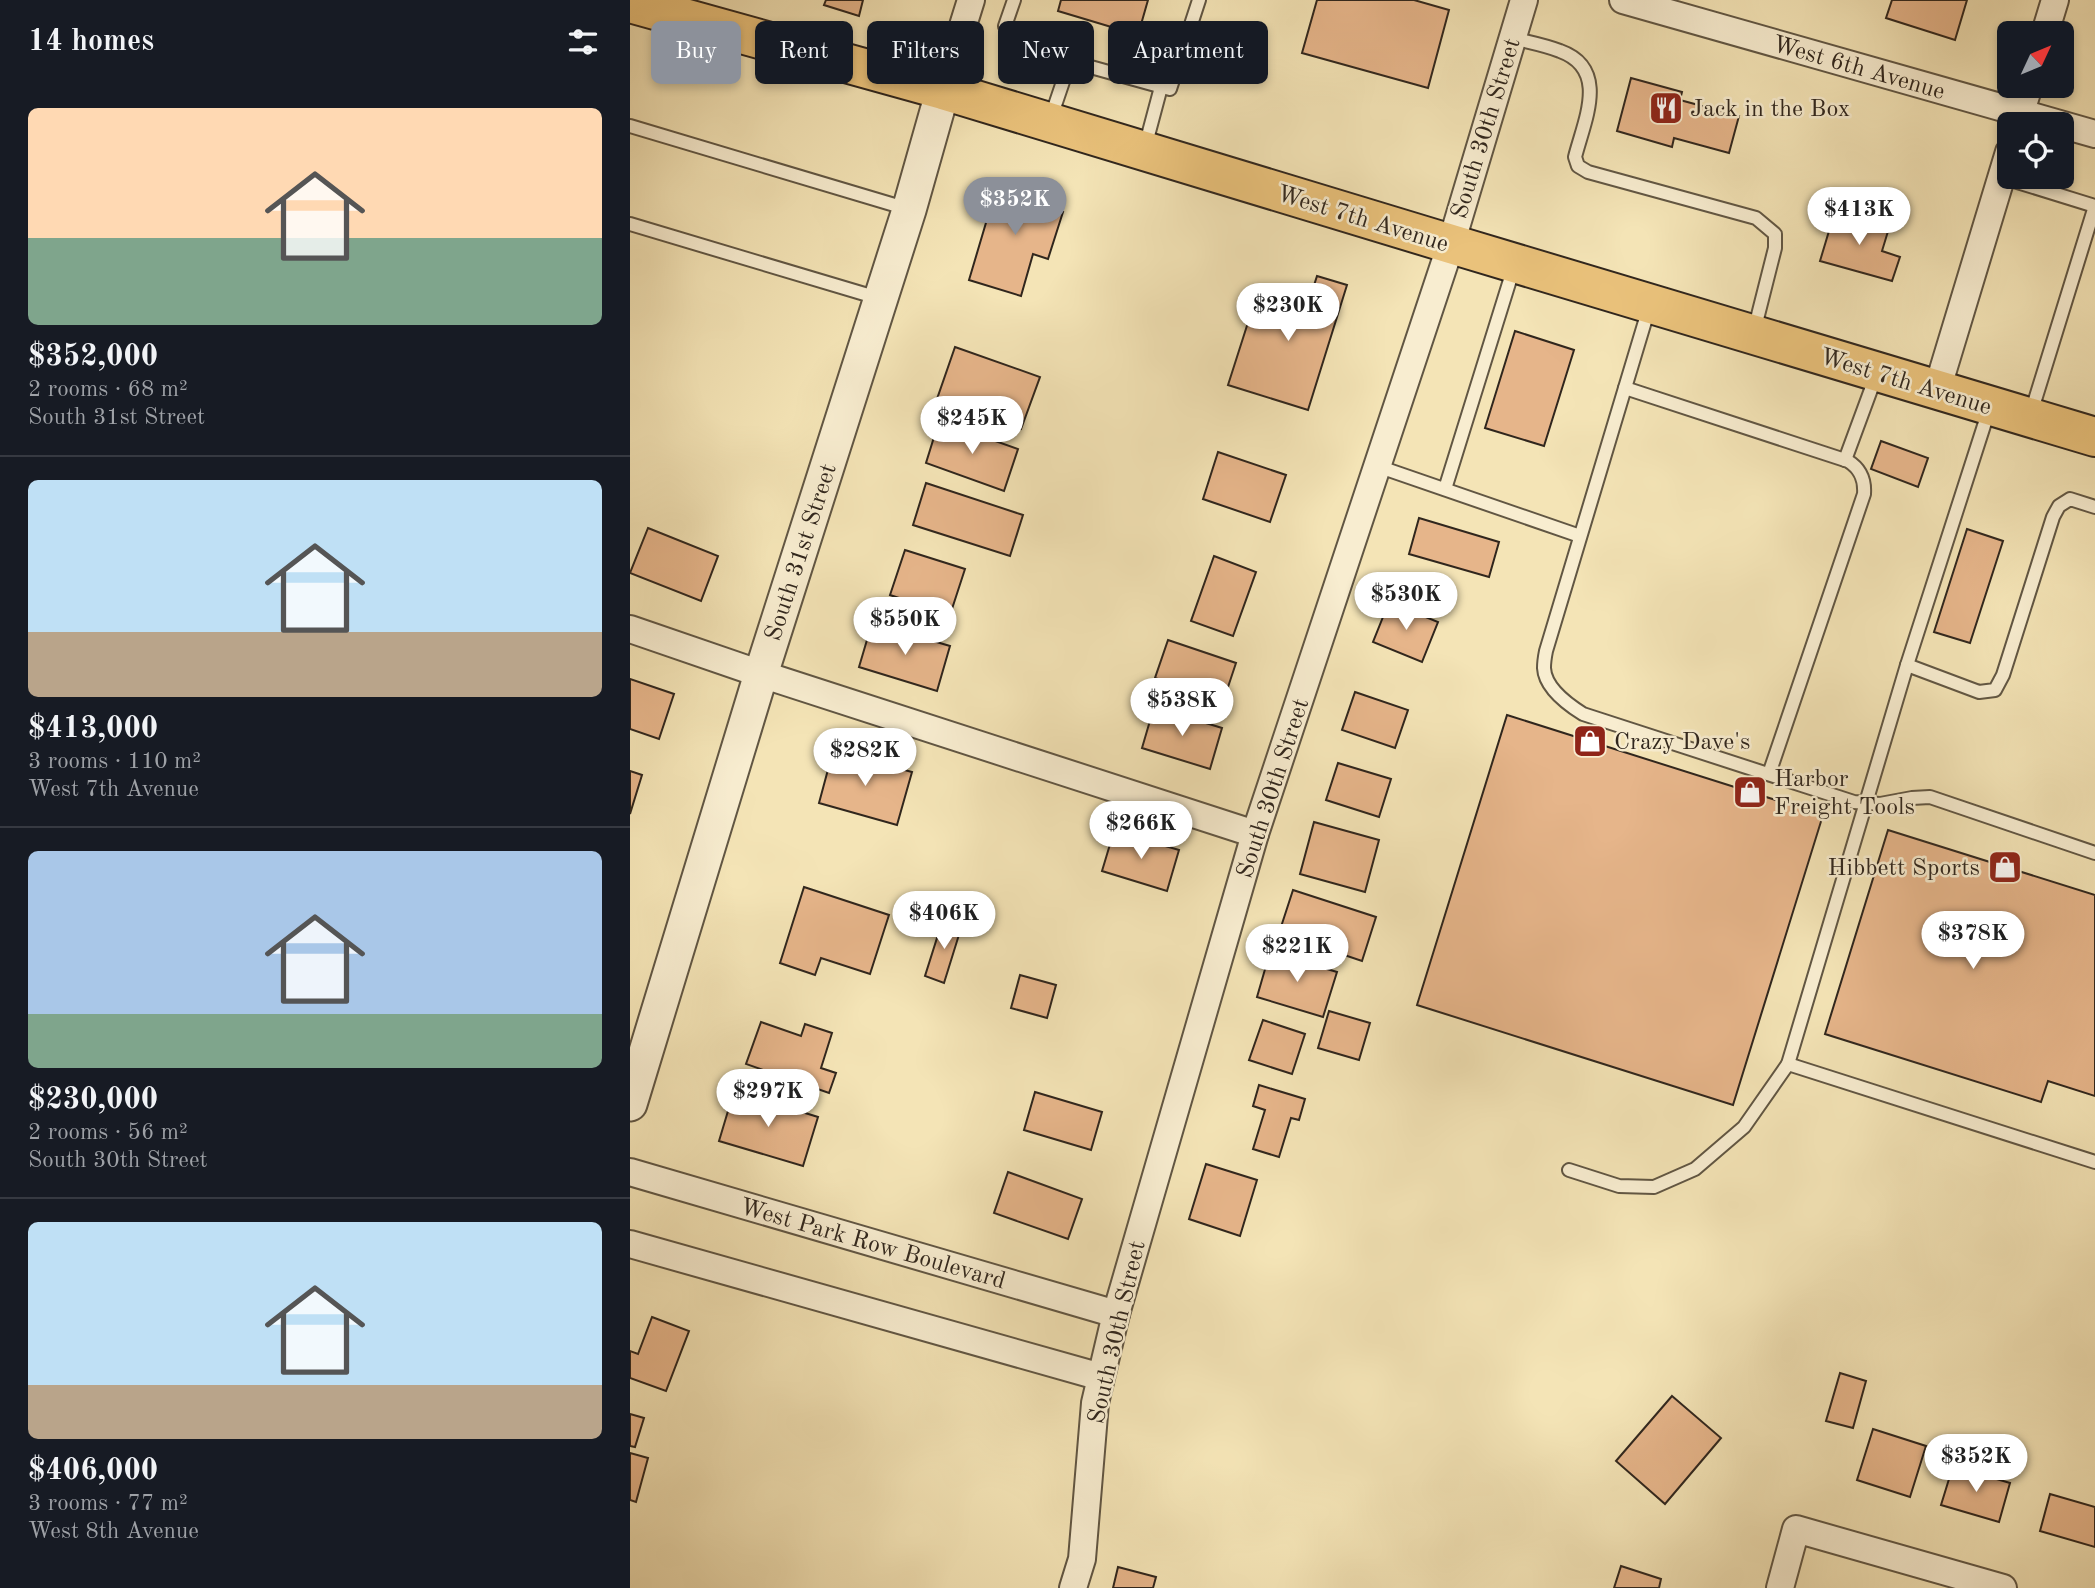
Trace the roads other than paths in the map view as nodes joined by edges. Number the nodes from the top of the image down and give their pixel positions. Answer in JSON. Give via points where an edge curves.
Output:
{"nodes":[{"id":1,"x":971,"y":0,"type":"edge"},
{"id":2,"x":1014,"y":0,"type":"edge"},
{"id":3,"x":1199,"y":0,"type":"edge"},
{"id":4,"x":1524,"y":0,"type":"edge"},
{"id":5,"x":1623,"y":0,"type":"edge"},
{"id":6,"x":2055,"y":0,"type":"edge"},
{"id":7,"x":655,"y":5,"type":"edge"},
{"id":8,"x":1007,"y":21,"type":"edge"},
{"id":9,"x":2049,"y":21,"type":"edge"},
{"id":10,"x":1512,"y":38,"type":"junction"},
{"id":11,"x":1094,"y":68,"type":"edge"},
{"id":12,"x":1062,"y":84,"type":"edge"},
{"id":13,"x":1161,"y":87,"type":"junction"},
{"id":14,"x":943,"y":90,"type":"junction"},
{"id":15,"x":1999,"y":112,"type":"edge"},
{"id":16,"x":1049,"y":122,"type":"junction"},
{"id":17,"x":630,"y":126,"type":"edge"},
{"id":18,"x":2074,"y":130,"type":"edge"},
{"id":19,"x":2095,"y":134,"type":"edge"},
{"id":20,"x":1144,"y":150,"type":"junction"},
{"id":21,"x":1997,"y":189,"type":"edge"},
{"id":22,"x":2059,"y":189,"type":"edge"},
{"id":23,"x":909,"y":210,"type":"junction"},
{"id":24,"x":630,"y":224,"type":"edge"},
{"id":25,"x":1451,"y":244,"type":"junction"},
{"id":26,"x":1515,"y":264,"type":"junction"},
{"id":27,"x":881,"y":299,"type":"junction"},
{"id":28,"x":1651,"y":304,"type":"junction"},
{"id":29,"x":1753,"y":335,"type":"junction"},
{"id":30,"x":1877,"y":373,"type":"junction"},
{"id":31,"x":1625,"y":388,"type":"junction"},
{"id":32,"x":1937,"y":390,"type":"junction"},
{"id":33,"x":1990,"y":406,"type":"junction"},
{"id":34,"x":2029,"y":418,"type":"junction"},
{"id":35,"x":2095,"y":437,"type":"edge"},
{"id":36,"x":1845,"y":460,"type":"junction"},
{"id":37,"x":1377,"y":466,"type":"junction"},
{"id":38,"x":1445,"y":489,"type":"junction"},
{"id":39,"x":2095,"y":507,"type":"edge"},
{"id":40,"x":1580,"y":536,"type":"junction"},
{"id":41,"x":630,"y":629,"type":"edge"},
{"id":42,"x":1907,"y":665,"type":"junction"},
{"id":43,"x":761,"y":674,"type":"junction"},
{"id":44,"x":1769,"y":774,"type":"junction"},
{"id":45,"x":1865,"y":803,"type":"junction"},
{"id":46,"x":1255,"y":834,"type":"junction"},
{"id":47,"x":2095,"y":853,"type":"edge"},
{"id":48,"x":1788,"y":1064,"type":"junction"},
{"id":49,"x":630,"y":1104,"type":"edge"},
{"id":50,"x":2095,"y":1162,"type":"edge"},
{"id":51,"x":1569,"y":1170,"type":"dead end"},
{"id":52,"x":630,"y":1172,"type":"edge"},
{"id":53,"x":630,"y":1244,"type":"edge"},
{"id":54,"x":1116,"y":1314,"type":"junction"},
{"id":55,"x":1101,"y":1377,"type":"junction"},
{"id":56,"x":1073,"y":1588,"type":"edge"},
{"id":57,"x":1780,"y":1588,"type":"edge"},
{"id":58,"x":2003,"y":1588,"type":"edge"}],
"edges":[{"from":1,"to":14,"type":"street","name":"South 31st Street"},
{"from":2,"to":8,"type":"lane"},
{"from":3,"to":13,"type":"lane","via":[[1170,89]]},
{"from":4,"to":10,"type":"street","name":"South 30th Street"},
{"from":5,"to":15,"type":"street","name":"West 6th Avenue"},
{"from":6,"to":9,"type":"street"},
{"from":7,"to":14,"type":"main road","name":"West 7th Avenue"},
{"from":10,"to":25,"type":"street","name":"South 30th Street"},
{"from":10,"to":29,"type":"lane","via":[[1562,51],[1585,70],[1591,99],[1575,157],[1578,166],[1756,218],[1775,234]]},
{"from":11,"to":13,"type":"lane"},
{"from":12,"to":16,"type":"lane"},
{"from":13,"to":20,"type":"lane"},
{"from":14,"to":16,"type":"main road","name":"West 7th Avenue"},
{"from":14,"to":23,"type":"street","name":"South 31st Street"},
{"from":16,"to":20,"type":"main road","name":"West 7th Avenue"},
{"from":17,"to":23,"type":"lane"},
{"from":18,"to":19,"type":"street","name":"West 6th Avenue"},
{"from":20,"to":25,"type":"main road","name":"West 7th Avenue"},
{"from":21,"to":32,"type":"street"},
{"from":22,"to":34,"type":"lane","via":[[2095,206]]},
{"from":23,"to":27,"type":"street","name":"South 31st Street"},
{"from":24,"to":27,"type":"lane"},
{"from":25,"to":26,"type":"main road","name":"West 7th Avenue"},
{"from":25,"to":37,"type":"street","name":"South 30th Street"},
{"from":26,"to":28,"type":"main road","name":"West 7th Avenue"},
{"from":26,"to":38,"type":"lane"},
{"from":27,"to":43,"type":"street","name":"South 31st Street"},
{"from":28,"to":29,"type":"main road","name":"West 7th Avenue"},
{"from":28,"to":31,"type":"lane"},
{"from":29,"to":30,"type":"main road","name":"West 7th Avenue"},
{"from":30,"to":32,"type":"main road","name":"West 7th Avenue"},
{"from":30,"to":36,"type":"lane"},
{"from":31,"to":36,"type":"lane"},
{"from":31,"to":40,"type":"lane"},
{"from":32,"to":33,"type":"main road","name":"West 7th Avenue"},
{"from":33,"to":34,"type":"main road","name":"West 7th Avenue"},
{"from":33,"to":42,"type":"lane"},
{"from":34,"to":35,"type":"main road","name":"West 7th Avenue"},
{"from":36,"to":44,"type":"lane","via":[[1857,466],[1864,494]]},
{"from":37,"to":38,"type":"lane"},
{"from":37,"to":46,"type":"street","name":"South 30th Street"},
{"from":38,"to":40,"type":"lane"},
{"from":39,"to":42,"type":"lane","via":[[2070,499],[2059,506],[1995,690],[1979,692]]},
{"from":40,"to":44,"type":"lane","via":[[1546,650],[1544,670],[1553,687],[1583,714]]},
{"from":41,"to":43,"type":"street"},
{"from":42,"to":45,"type":"lane"},
{"from":43,"to":46,"type":"street"},
{"from":43,"to":49,"type":"street","name":"South 31st Street"},
{"from":44,"to":45,"type":"lane"},
{"from":45,"to":47,"type":"lane","via":[[1930,797]]},
{"from":45,"to":48,"type":"lane"},
{"from":46,"to":54,"type":"street","name":"South 30th Street"},
{"from":48,"to":50,"type":"lane"},
{"from":48,"to":51,"type":"lane","via":[[1744,1127],[1695,1169],[1654,1187],[1619,1186]]},
{"from":52,"to":54,"type":"street","name":"West Park Row Boulevard"},
{"from":53,"to":55,"type":"street"},
{"from":54,"to":55,"type":"street","name":"South 30th Street"},
{"from":55,"to":56,"type":"street","name":"South 30th Street","via":[[1090,1446],[1082,1559]]},
{"from":57,"to":58,"type":"street","via":[[1796,1529]]}]}
